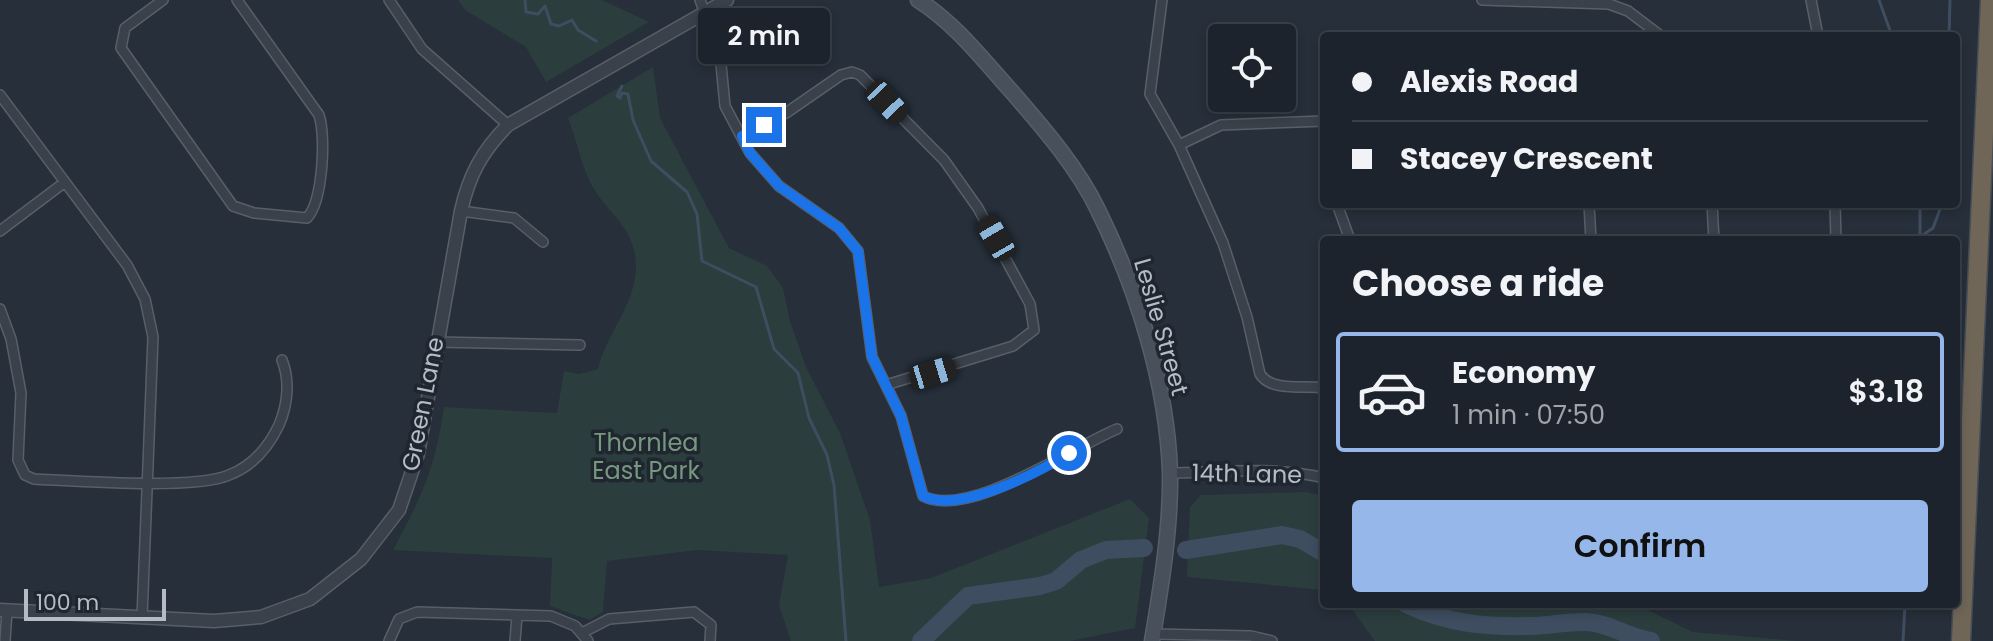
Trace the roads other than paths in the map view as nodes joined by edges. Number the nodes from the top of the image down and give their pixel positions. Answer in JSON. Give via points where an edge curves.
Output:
{"nodes":[{"id":1,"x":163,"y":0,"type":"edge"},
{"id":2,"x":237,"y":0,"type":"edge"},
{"id":3,"x":389,"y":0,"type":"edge"},
{"id":4,"x":700,"y":0,"type":"edge"},
{"id":5,"x":727,"y":0,"type":"edge"},
{"id":6,"x":918,"y":0,"type":"edge"},
{"id":7,"x":1162,"y":0,"type":"edge"},
{"id":8,"x":1482,"y":0,"type":"edge"},
{"id":9,"x":1811,"y":0,"type":"edge"},
{"id":10,"x":1990,"y":0,"type":"edge"},
{"id":11,"x":1609,"y":2,"type":"edge"},
{"id":12,"x":707,"y":15,"type":"junction"},
{"id":13,"x":1656,"y":32,"type":"edge"},
{"id":14,"x":1817,"y":32,"type":"edge"},
{"id":15,"x":0,"y":95,"type":"edge"},
{"id":16,"x":1320,"y":121,"type":"edge"},
{"id":17,"x":508,"y":125,"type":"junction"},
{"id":18,"x":742,"y":136,"type":"junction"},
{"id":19,"x":1179,"y":145,"type":"junction"},
{"id":20,"x":65,"y":182,"type":"junction"},
{"id":21,"x":1338,"y":208,"type":"edge"},
{"id":22,"x":1589,"y":208,"type":"edge"},
{"id":23,"x":1712,"y":208,"type":"edge"},
{"id":24,"x":1835,"y":208,"type":"edge"},
{"id":25,"x":461,"y":211,"type":"junction"},
{"id":26,"x":0,"y":231,"type":"edge"},
{"id":27,"x":1349,"y":236,"type":"edge"},
{"id":28,"x":1591,"y":236,"type":"edge"},
{"id":29,"x":1714,"y":236,"type":"edge"},
{"id":30,"x":1836,"y":236,"type":"edge"},
{"id":31,"x":543,"y":242,"type":"dead end"},
{"id":32,"x":0,"y":309,"type":"edge"},
{"id":33,"x":435,"y":342,"type":"junction"},
{"id":34,"x":580,"y":345,"type":"dead end"},
{"id":35,"x":282,"y":360,"type":"dead end"},
{"id":36,"x":886,"y":385,"type":"junction"},
{"id":37,"x":1320,"y":388,"type":"edge"},
{"id":38,"x":1117,"y":429,"type":"dead end"},
{"id":39,"x":1170,"y":473,"type":"junction"},
{"id":40,"x":1320,"y":477,"type":"edge"},
{"id":41,"x":147,"y":482,"type":"junction"},
{"id":42,"x":3,"y":610,"type":"edge"},
{"id":43,"x":517,"y":616,"type":"junction"},
{"id":44,"x":142,"y":618,"type":"junction"},
{"id":45,"x":585,"y":637,"type":"edge"},
{"id":46,"x":1152,"y":638,"type":"edge"},
{"id":47,"x":1251,"y":639,"type":"edge"},
{"id":48,"x":5,"y":641,"type":"edge"},
{"id":49,"x":389,"y":641,"type":"edge"},
{"id":50,"x":515,"y":641,"type":"edge"},
{"id":51,"x":710,"y":641,"type":"edge"},
{"id":52,"x":1272,"y":641,"type":"edge"},
{"id":53,"x":1961,"y":641,"type":"edge"}],
"edges":[{"from":1,"to":2,"type":"street","via":[[125,28],[121,48],[233,206],[307,218],[319,193],[325,132],[319,115]]},
{"from":3,"to":17,"type":"street","via":[[422,49]]},
{"from":4,"to":12,"type":"street"},
{"from":5,"to":12,"type":"street","name":"Green Lane"},
{"from":6,"to":39,"type":"main road","name":"Leslie Street","via":[[977,53],[1048,133],[1097,208],[1134,296],[1166,431]]},
{"from":7,"to":19,"type":"street","via":[[1150,94]]},
{"from":8,"to":11,"type":"street"},
{"from":9,"to":14,"type":"street"},
{"from":10,"to":53,"type":"highway"},
{"from":11,"to":13,"type":"street"},
{"from":12,"to":17,"type":"street","name":"Green Lane"},
{"from":12,"to":18,"type":"street","via":[[720,54],[725,106]]},
{"from":15,"to":20,"type":"street"},
{"from":16,"to":19,"type":"street","via":[[1221,125]]},
{"from":17,"to":25,"type":"street","name":"Green Lane","via":[[487,146],[468,180]]},
{"from":18,"to":36,"type":"street","via":[[779,186],[852,240],[863,270],[872,357]]},
{"from":18,"to":36,"type":"street","via":[[852,72],[944,160],[978,208],[1030,304],[1034,330],[1013,346]]},
{"from":19,"to":37,"type":"street","via":[[1237,283],[1260,374],[1277,385]]},
{"from":20,"to":26,"type":"street"},
{"from":20,"to":41,"type":"street","via":[[127,265],[145,299],[153,337]]},
{"from":21,"to":27,"type":"street"},
{"from":22,"to":28,"type":"street"},
{"from":23,"to":29,"type":"street"},
{"from":24,"to":30,"type":"street"},
{"from":25,"to":31,"type":"street","via":[[514,218]]},
{"from":25,"to":33,"type":"street","name":"Green Lane"},
{"from":32,"to":41,"type":"street","via":[[21,393],[18,460],[25,475]]},
{"from":33,"to":34,"type":"street"},
{"from":33,"to":44,"type":"street","name":"Green Lane","via":[[418,454],[399,510],[361,559],[310,599],[261,617]]},
{"from":35,"to":41,"type":"street","via":[[289,378],[282,419],[263,453],[225,477]]},
{"from":36,"to":38,"type":"street","via":[[907,435],[918,489],[932,501],[956,500],[1009,484]]},
{"from":39,"to":40,"type":"street","name":"14th Lane","via":[[1251,471]]},
{"from":39,"to":46,"type":"main road","name":"Leslie Street"},
{"from":41,"to":44,"type":"street"},
{"from":42,"to":44,"type":"street","name":"Green Lane"},
{"from":42,"to":48,"type":"street"},
{"from":43,"to":45,"type":"street","via":[[551,616],[575,626]]},
{"from":43,"to":49,"type":"street","via":[[417,612],[399,619]]},
{"from":43,"to":50,"type":"street"},
{"from":45,"to":51,"type":"street","via":[[609,619],[694,612],[711,625]]},
{"from":46,"to":47,"type":"street"},
{"from":47,"to":52,"type":"street"}]}
